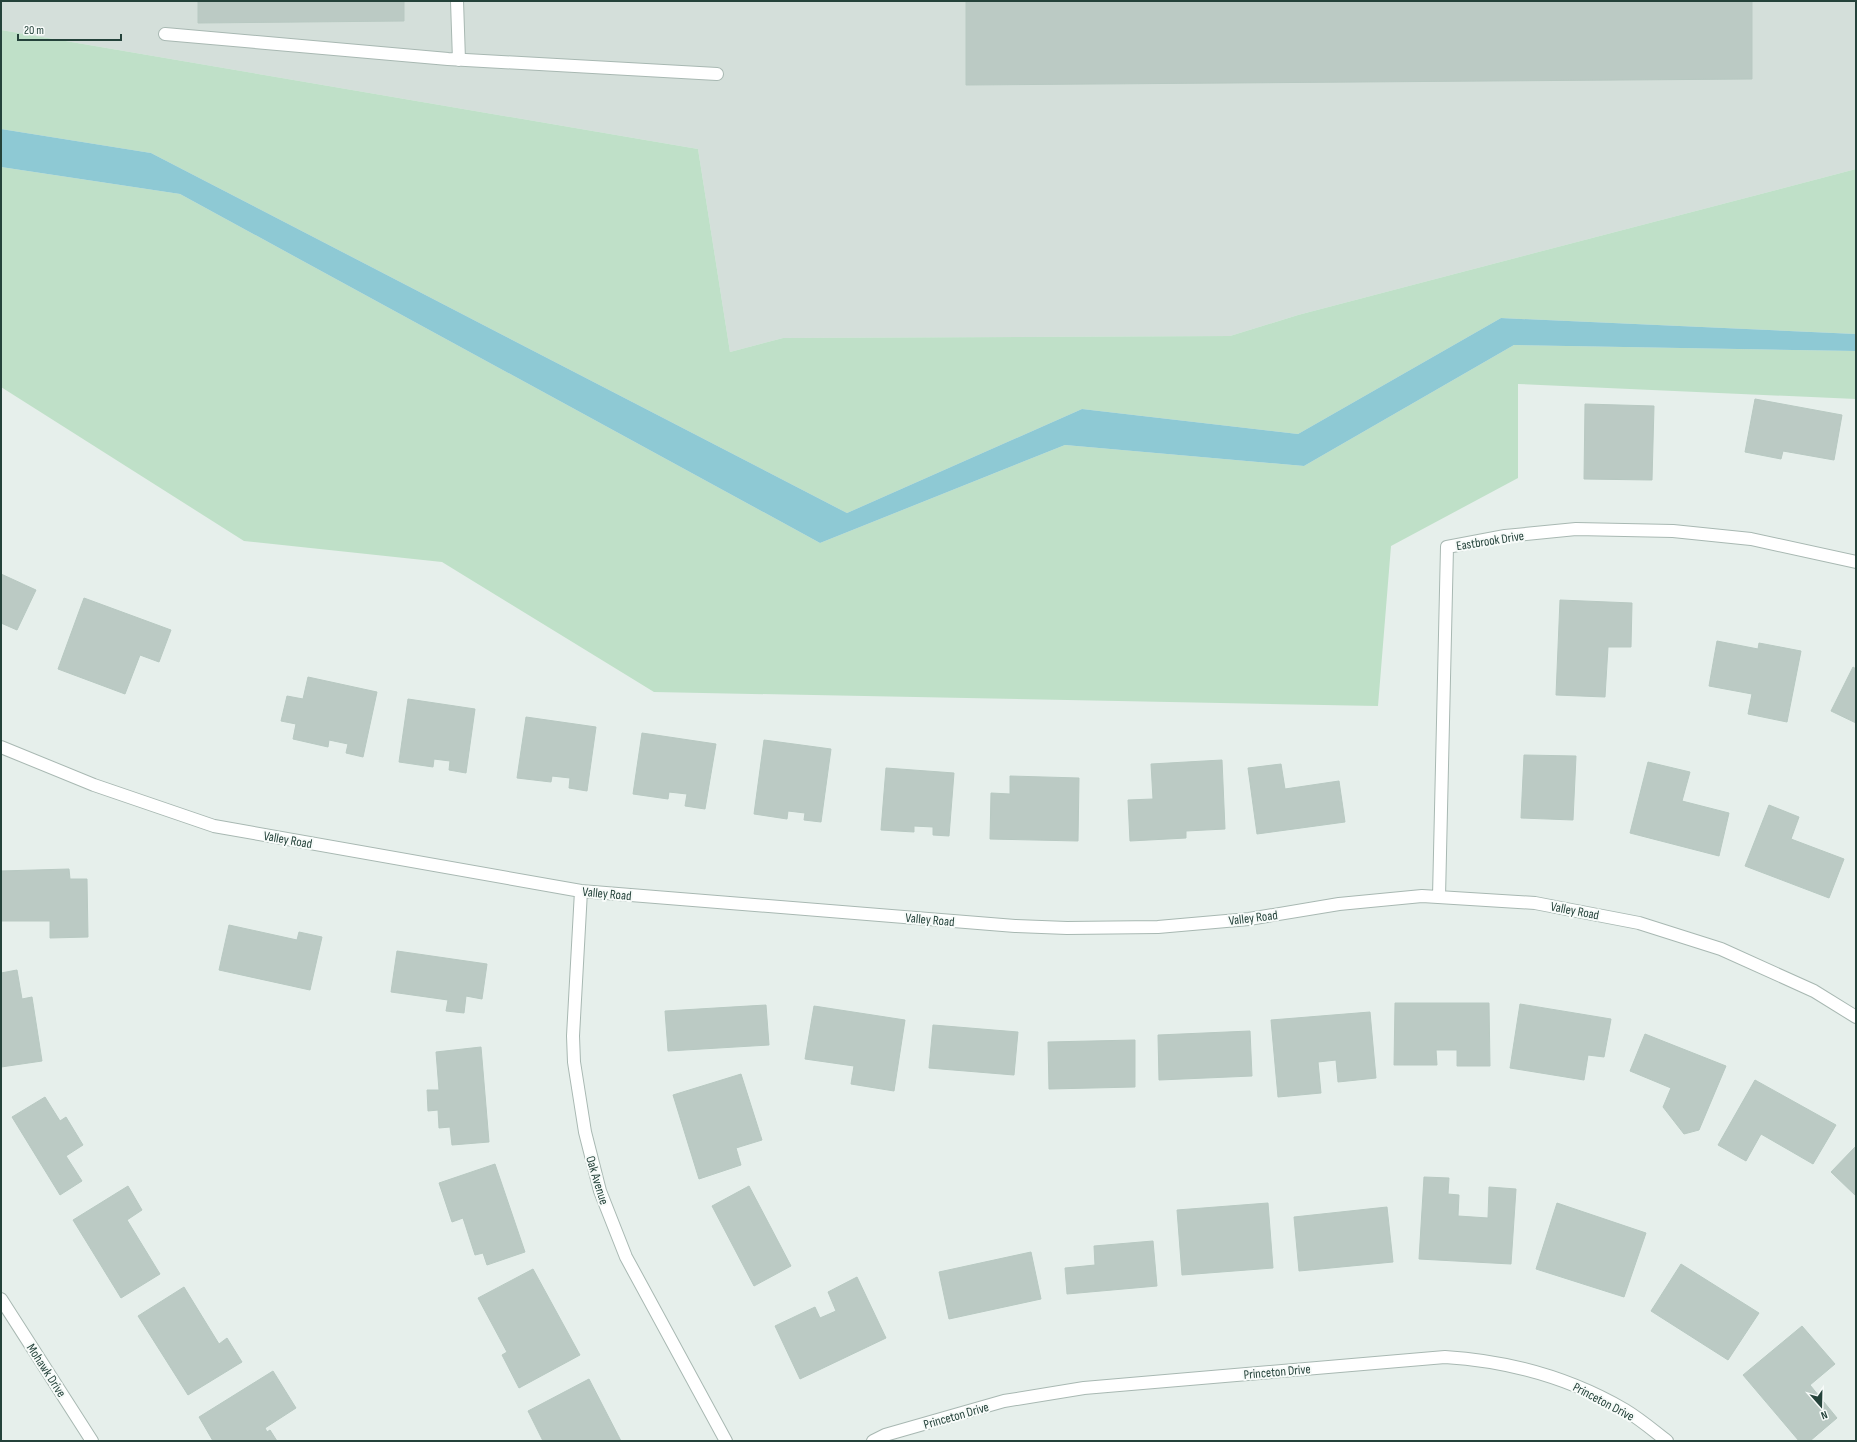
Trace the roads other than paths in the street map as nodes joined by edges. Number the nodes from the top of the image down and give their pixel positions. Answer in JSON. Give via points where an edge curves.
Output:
{"nodes":[{"id":1,"x":457,"y":1,"type":"edge"},
{"id":2,"x":165,"y":34,"type":"dead end"},
{"id":3,"x":459,"y":60,"type":"junction"},
{"id":4,"x":717,"y":74,"type":"dead end"},
{"id":5,"x":1856,"y":562,"type":"edge"},
{"id":6,"x":1,"y":747,"type":"edge"},
{"id":7,"x":582,"y":891,"type":"junction"},
{"id":8,"x":1439,"y":897,"type":"junction"},
{"id":9,"x":1856,"y":1016,"type":"edge"},
{"id":10,"x":1,"y":1299,"type":"edge"},
{"id":11,"x":92,"y":1441,"type":"edge"},
{"id":12,"x":726,"y":1441,"type":"edge"},
{"id":13,"x":873,"y":1441,"type":"edge"},
{"id":14,"x":1668,"y":1441,"type":"edge"}],
"edges":[{"from":1,"to":3,"type":"street"},
{"from":2,"to":3,"type":"street"},
{"from":3,"to":4,"type":"street"},
{"from":5,"to":8,"type":"street","name":"Eastbrook Drive","via":[[1751,539],[1673,531],[1576,529],[1505,536],[1447,547]]},
{"from":6,"to":7,"type":"street","name":"Valley Road","via":[[94,785],[214,826]]},
{"from":7,"to":8,"type":"street","name":"Valley Road","via":[[1067,928],[1166,926],[1249,919],[1339,904],[1422,896]]},
{"from":7,"to":12,"type":"street","name":"Oak Avenue","via":[[573,1036],[584,1132],[600,1191],[626,1257]]},
{"from":8,"to":9,"type":"street","name":"Valley Road","via":[[1535,902],[1639,923],[1722,949],[1814,991]]},
{"from":10,"to":11,"type":"street","name":"Mohawk Drive"},
{"from":13,"to":14,"type":"street","name":"Princeton Drive","via":[[885,1435],[1004,1401],[1084,1388],[1445,1356],[1522,1367],[1576,1384],[1626,1411]]}]}
